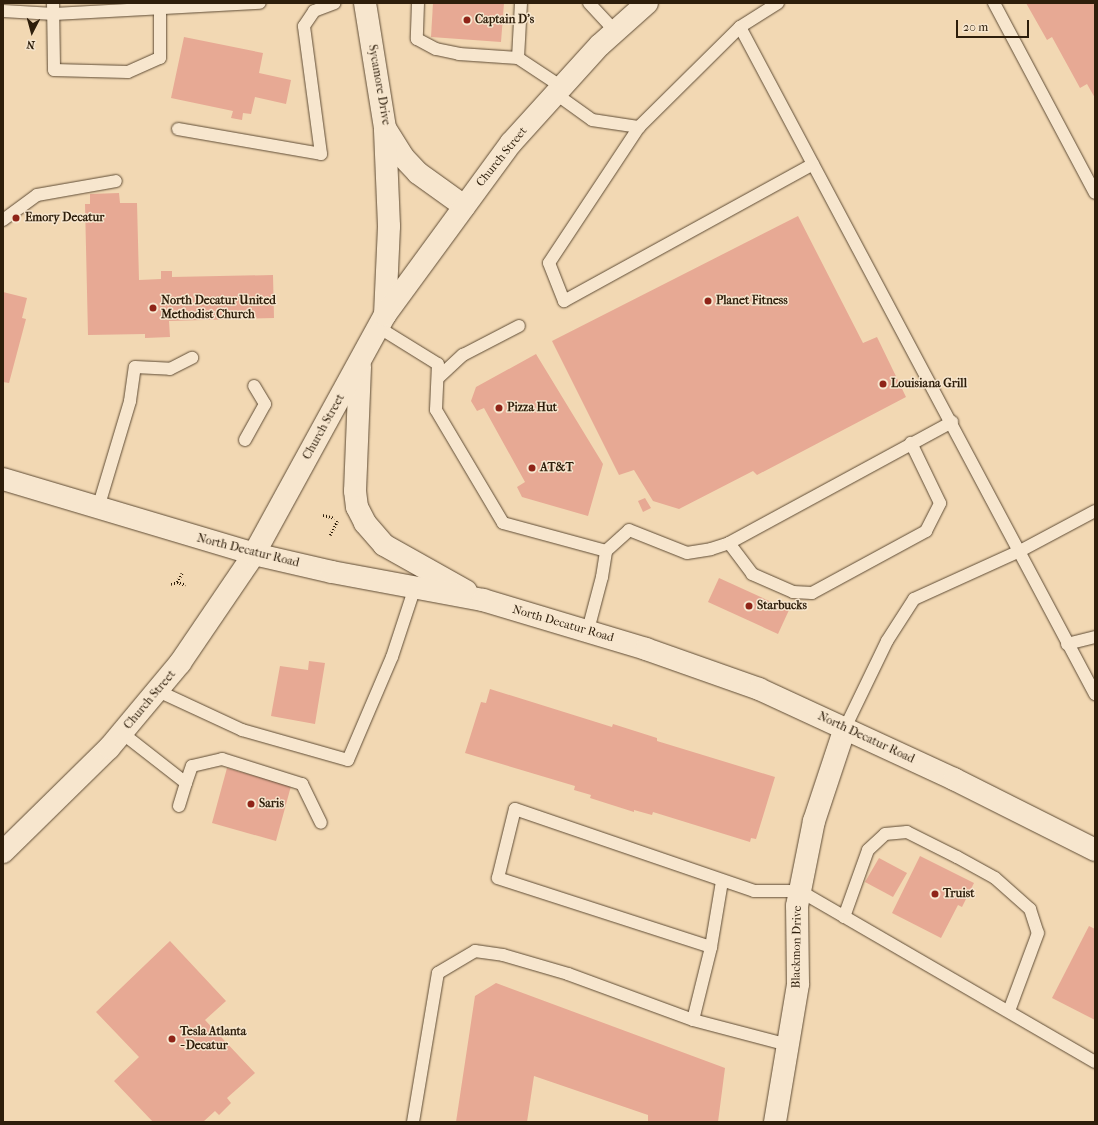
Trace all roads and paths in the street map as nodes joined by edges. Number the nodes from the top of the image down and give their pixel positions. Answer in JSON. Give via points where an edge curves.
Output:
{"nodes":[{"id":1,"x":260,"y":3,"type":"edge"},
{"id":2,"x":335,"y":3,"type":"edge"},
{"id":3,"x":365,"y":3,"type":"edge"},
{"id":4,"x":418,"y":3,"type":"edge"},
{"id":5,"x":522,"y":3,"type":"edge"},
{"id":6,"x":589,"y":3,"type":"edge"},
{"id":7,"x":646,"y":3,"type":"edge"},
{"id":8,"x":778,"y":3,"type":"edge"},
{"id":9,"x":994,"y":3,"type":"edge"},
{"id":10,"x":53,"y":8,"type":"edge"},
{"id":11,"x":160,"y":8,"type":"junction"},
{"id":12,"x":3,"y":11,"type":"edge"},
{"id":13,"x":740,"y":27,"type":"junction"},
{"id":14,"x":615,"y":31,"type":"junction"},
{"id":15,"x":518,"y":58,"type":"junction"},
{"id":16,"x":559,"y":91,"type":"junction"},
{"id":17,"x":639,"y":127,"type":"junction"},
{"id":18,"x":385,"y":128,"type":"junction"},
{"id":19,"x":178,"y":129,"type":"dead end"},
{"id":20,"x":813,"y":164,"type":"junction"},
{"id":21,"x":116,"y":181,"type":"dead end"},
{"id":22,"x":1095,"y":193,"type":"edge"},
{"id":23,"x":464,"y":206,"type":"junction"},
{"id":24,"x":3,"y":220,"type":"edge"},
{"id":25,"x":382,"y":321,"type":"junction"},
{"id":26,"x":519,"y":326,"type":"dead end"},
{"id":27,"x":192,"y":358,"type":"dead end"},
{"id":28,"x":360,"y":362,"type":"junction"},
{"id":29,"x":439,"y":378,"type":"junction"},
{"id":30,"x":254,"y":386,"type":"dead end"},
{"id":31,"x":952,"y":422,"type":"junction"},
{"id":32,"x":245,"y":440,"type":"dead end"},
{"id":33,"x":911,"y":442,"type":"junction"},
{"id":34,"x":3,"y":479,"type":"edge"},
{"id":35,"x":98,"y":508,"type":"junction"},
{"id":36,"x":1095,"y":511,"type":"edge"},
{"id":37,"x":323,"y":515,"type":"dead end"},
{"id":38,"x":338,"y":519,"type":"dead end"},
{"id":39,"x":729,"y":543,"type":"junction"},
{"id":40,"x":606,"y":551,"type":"junction"},
{"id":41,"x":1020,"y":551,"type":"junction"},
{"id":42,"x":254,"y":554,"type":"junction"},
{"id":43,"x":182,"y":573,"type":"dead end"},
{"id":44,"x":177,"y":582,"type":"junction"},
{"id":45,"x":171,"y":584,"type":"dead end"},
{"id":46,"x":186,"y":585,"type":"dead end"},
{"id":47,"x":415,"y":588,"type":"junction"},
{"id":48,"x":483,"y":600,"type":"junction"},
{"id":49,"x":588,"y":630,"type":"junction"},
{"id":50,"x":1095,"y":637,"type":"edge"},
{"id":51,"x":1067,"y":644,"type":"junction"},
{"id":52,"x":158,"y":691,"type":"junction"},
{"id":53,"x":1095,"y":694,"type":"edge"},
{"id":54,"x":845,"y":728,"type":"junction"},
{"id":55,"x":122,"y":733,"type":"junction"},
{"id":56,"x":186,"y":782,"type":"junction"},
{"id":57,"x":179,"y":806,"type":"dead end"},
{"id":58,"x":321,"y":823,"type":"dead end"},
{"id":59,"x":1095,"y":850,"type":"edge"},
{"id":60,"x":3,"y":852,"type":"edge"},
{"id":61,"x":722,"y":882,"type":"junction"},
{"id":62,"x":800,"y":891,"type":"junction"},
{"id":63,"x":844,"y":917,"type":"junction"},
{"id":64,"x":711,"y":947,"type":"junction"},
{"id":65,"x":1009,"y":1012,"type":"junction"},
{"id":66,"x":693,"y":1020,"type":"junction"},
{"id":67,"x":788,"y":1045,"type":"junction"},
{"id":68,"x":1095,"y":1062,"type":"edge"},
{"id":69,"x":413,"y":1122,"type":"edge"},
{"id":70,"x":775,"y":1122,"type":"edge"}],
"edges":[{"from":1,"to":11,"type":"lane"},
{"from":2,"to":19,"type":"lane","via":[[314,11],[304,26],[321,154]]},
{"from":3,"to":18,"type":"main road","name":"Sycamore Drive"},
{"from":4,"to":15,"type":"lane","via":[[417,39],[436,49],[459,54]]},
{"from":5,"to":15,"type":"lane"},
{"from":6,"to":14,"type":"lane"},
{"from":7,"to":14,"type":"main road","name":"Church Street"},
{"from":8,"to":13,"type":"lane"},
{"from":9,"to":22,"type":"lane"},
{"from":10,"to":11,"type":"lane"},
{"from":10,"to":11,"type":"lane","via":[[54,70],[128,72],[160,58]]},
{"from":10,"to":12,"type":"lane"},
{"from":13,"to":17,"type":"lane"},
{"from":13,"to":20,"type":"lane"},
{"from":14,"to":16,"type":"main road","name":"Church Street"},
{"from":15,"to":16,"type":"lane"},
{"from":16,"to":17,"type":"lane","via":[[592,120]]},
{"from":16,"to":23,"type":"main road","name":"Church Street","via":[[511,143]]},
{"from":17,"to":20,"type":"lane","via":[[549,263],[564,301]]},
{"from":18,"to":23,"type":"main road","name":"Sycamore Drive","via":[[403,157],[418,173]]},
{"from":18,"to":25,"type":"main road","via":[[389,226]]},
{"from":20,"to":31,"type":"lane"},
{"from":21,"to":24,"type":"lane","via":[[37,195]]},
{"from":23,"to":25,"type":"main road","name":"Church Street"},
{"from":25,"to":28,"type":"main road","name":"Church Street"},
{"from":25,"to":29,"type":"lane","via":[[438,364]]},
{"from":26,"to":29,"type":"lane","via":[[463,355]]},
{"from":27,"to":35,"type":"lane","via":[[170,369],[135,367],[130,401]]},
{"from":28,"to":42,"type":"main road","name":"Church Street"},
{"from":28,"to":48,"type":"main road","via":[[355,491],[357,507],[365,523],[384,545]]},
{"from":29,"to":40,"type":"lane","via":[[436,410],[503,523]]},
{"from":30,"to":32,"type":"lane","via":[[265,404]]},
{"from":31,"to":33,"type":"lane"},
{"from":31,"to":41,"type":"lane"},
{"from":33,"to":39,"type":"lane"},
{"from":33,"to":39,"type":"lane","via":[[940,503],[926,531],[812,593],[793,592],[752,574]]},
{"from":34,"to":35,"type":"main road","name":"North Decatur Road"},
{"from":35,"to":42,"type":"main road","name":"North Decatur Road"},
{"from":36,"to":41,"type":"lane"},
{"from":37,"to":38,"type":"path"},
{"from":39,"to":40,"type":"lane","via":[[687,553],[629,530]]},
{"from":40,"to":49,"type":"lane"},
{"from":41,"to":51,"type":"lane"},
{"from":41,"to":54,"type":"lane","via":[[914,599],[887,641]]},
{"from":42,"to":47,"type":"main road","name":"North Decatur Road"},
{"from":42,"to":52,"type":"main road","name":"Church Street"},
{"from":43,"to":44,"type":"path"},
{"from":44,"to":45,"type":"path"},
{"from":44,"to":46,"type":"path"},
{"from":47,"to":48,"type":"main road","name":"North Decatur Road"},
{"from":47,"to":52,"type":"lane","via":[[392,657],[348,760],[242,730]]},
{"from":48,"to":49,"type":"main road","name":"North Decatur Road"},
{"from":49,"to":54,"type":"main road","name":"North Decatur Road","via":[[759,689]]},
{"from":50,"to":51,"type":"lane"},
{"from":51,"to":53,"type":"lane"},
{"from":52,"to":55,"type":"main road","name":"Church Street"},
{"from":54,"to":59,"type":"main road","name":"North Decatur Road"},
{"from":54,"to":62,"type":"main road","name":"Blackmon Drive","via":[[814,821]]},
{"from":55,"to":56,"type":"lane"},
{"from":55,"to":60,"type":"main road","name":"Church Street"},
{"from":56,"to":57,"type":"lane"},
{"from":56,"to":58,"type":"lane","via":[[192,766],[222,759],[302,784]]},
{"from":61,"to":62,"type":"lane","via":[[754,891]]},
{"from":61,"to":64,"type":"lane"},
{"from":61,"to":64,"type":"lane","via":[[515,809],[498,878]]},
{"from":62,"to":63,"type":"lane"},
{"from":62,"to":67,"type":"main road","name":"Blackmon Drive","via":[[797,906],[798,984]]},
{"from":63,"to":65,"type":"lane"},
{"from":63,"to":65,"type":"lane","via":[[868,850],[885,834],[907,832],[995,878],[1030,909],[1038,933]]},
{"from":64,"to":66,"type":"lane"},
{"from":65,"to":68,"type":"lane"},
{"from":66,"to":67,"type":"lane"},
{"from":66,"to":69,"type":"lane","via":[[568,974],[503,955],[475,951],[438,973]]},
{"from":67,"to":70,"type":"main road","name":"Blackmon Drive"}]}
